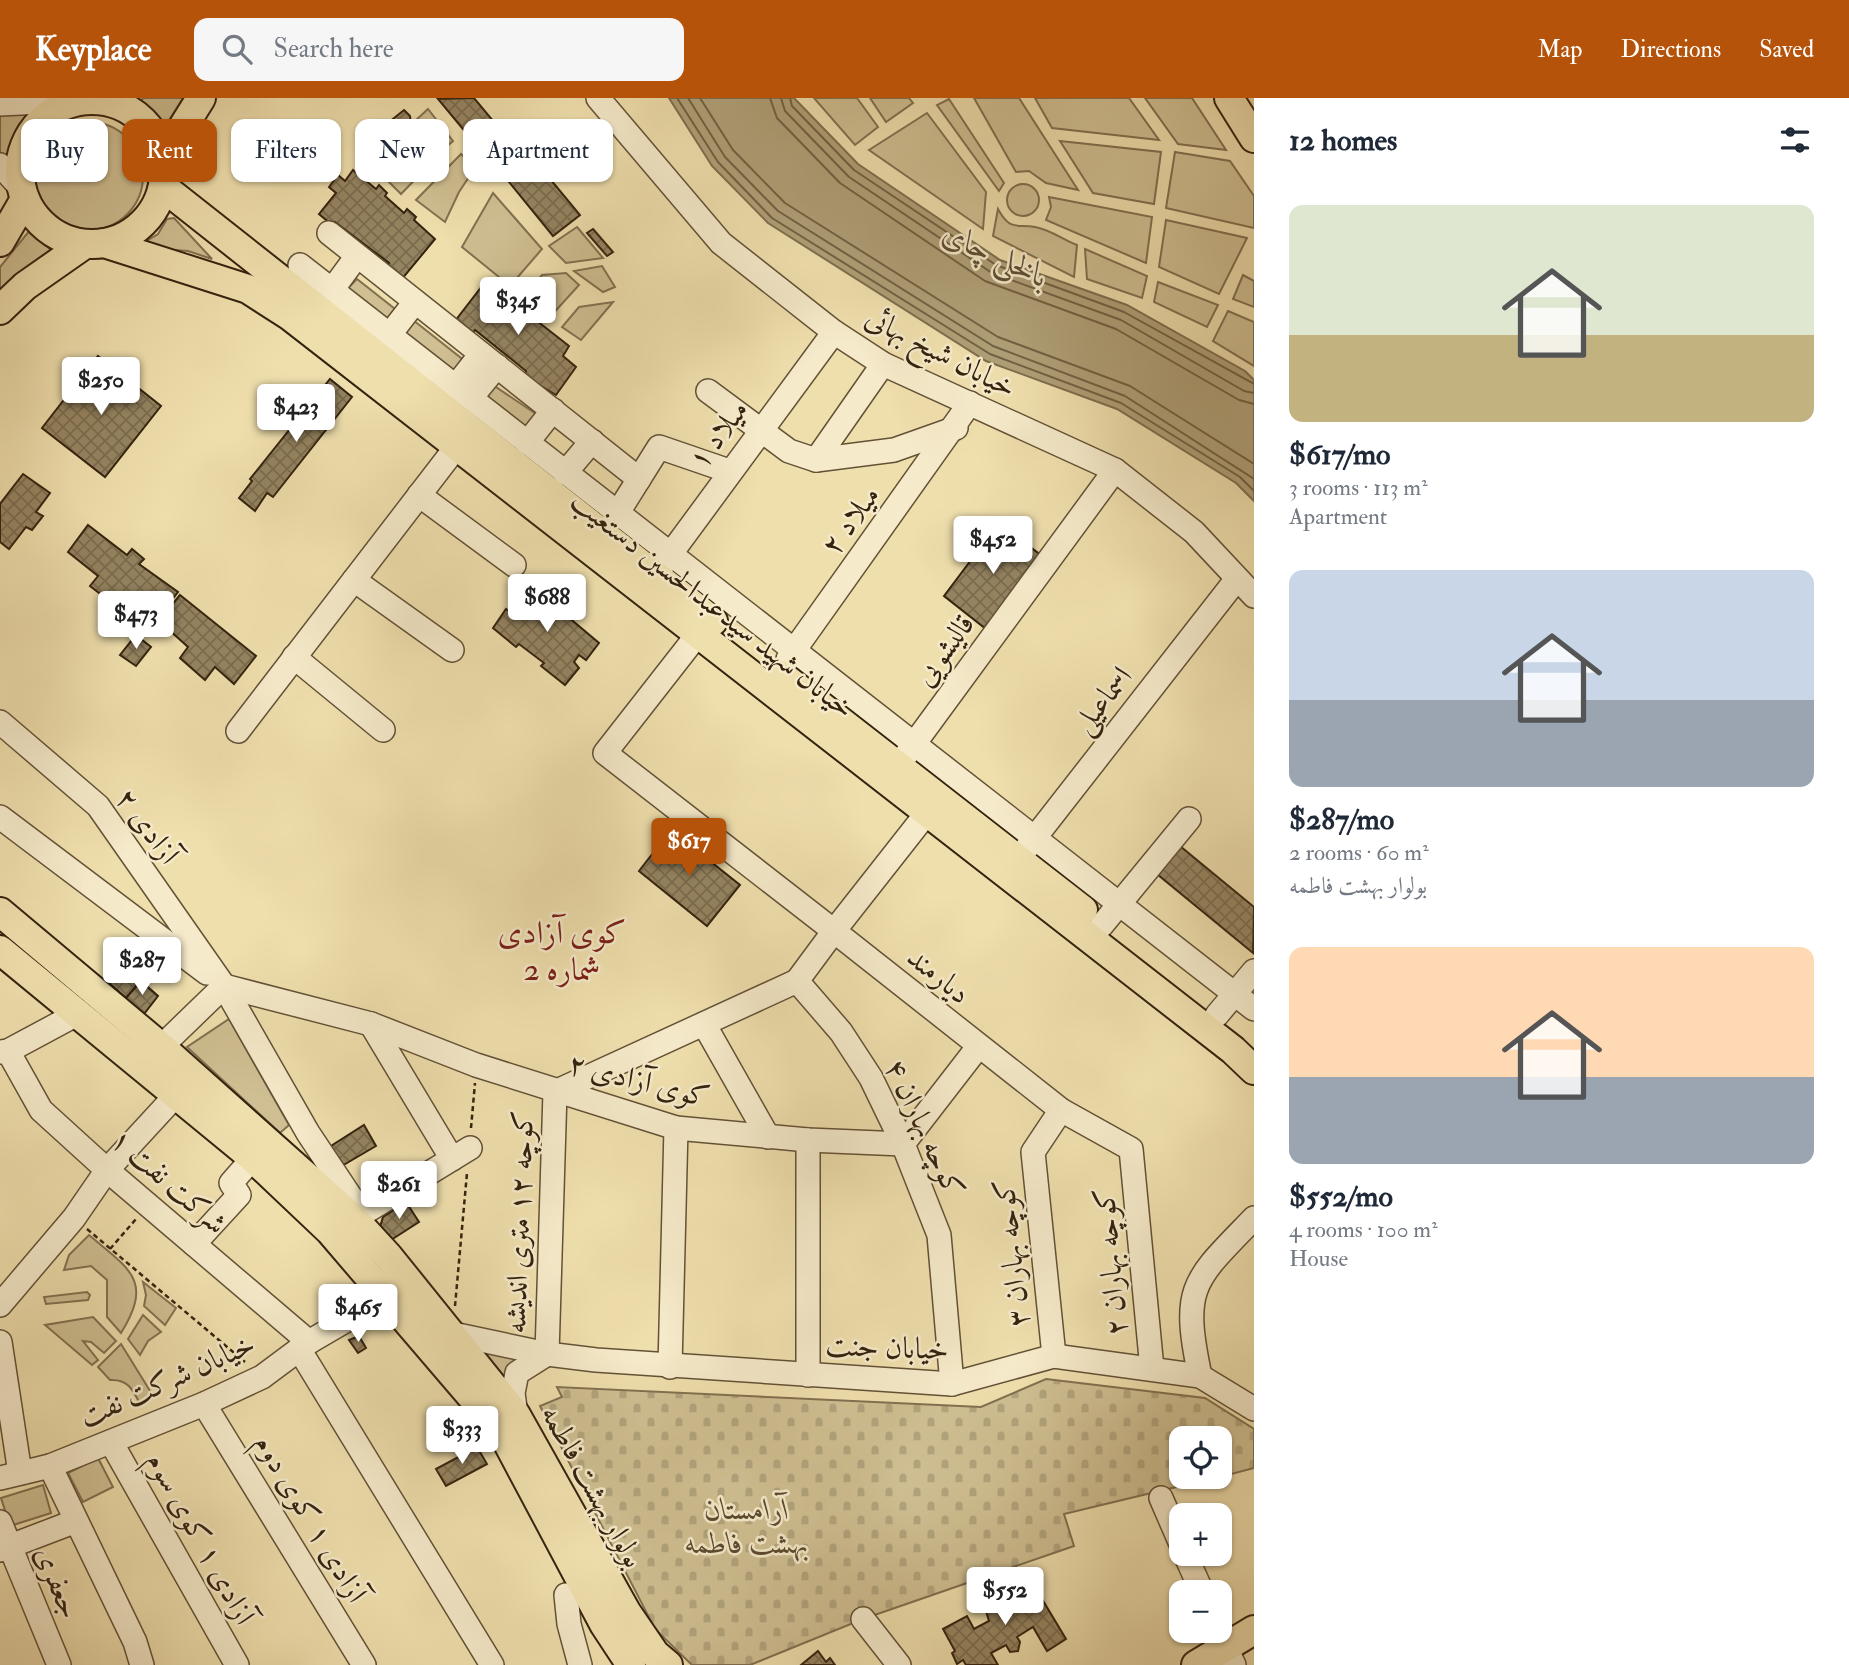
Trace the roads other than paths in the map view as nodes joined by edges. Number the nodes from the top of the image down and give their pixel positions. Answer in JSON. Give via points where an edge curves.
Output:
{"nodes":[{"id":1,"x":201,"y":98,"type":"edge"},
{"id":2,"x":598,"y":98,"type":"edge"},
{"id":3,"x":98,"y":99,"type":"edge"},
{"id":4,"x":1234,"y":100,"type":"edge"},
{"id":5,"x":0,"y":104,"type":"edge"},
{"id":6,"x":138,"y":119,"type":"edge"},
{"id":7,"x":190,"y":119,"type":"edge"},
{"id":8,"x":1254,"y":138,"type":"edge"},
{"id":9,"x":0,"y":165,"type":"edge"},
{"id":10,"x":161,"y":182,"type":"edge"},
{"id":11,"x":172,"y":182,"type":"edge"},
{"id":12,"x":23,"y":194,"type":"junction"},
{"id":13,"x":329,"y":233,"type":"dead end"},
{"id":14,"x":0,"y":242,"type":"edge"},
{"id":15,"x":94,"y":244,"type":"junction"},
{"id":16,"x":241,"y":251,"type":"junction"},
{"id":17,"x":357,"y":256,"type":"junction"},
{"id":18,"x":300,"y":265,"type":"dead end"},
{"id":19,"x":225,"y":281,"type":"junction"},
{"id":20,"x":332,"y":290,"type":"junction"},
{"id":21,"x":415,"y":302,"type":"junction"},
{"id":22,"x":0,"y":310,"type":"edge"},
{"id":23,"x":834,"y":332,"type":"junction"},
{"id":24,"x":382,"y":345,"type":"junction"},
{"id":25,"x":489,"y":360,"type":"junction"},
{"id":26,"x":883,"y":364,"type":"junction"},
{"id":27,"x":708,"y":391,"type":"dead end"},
{"id":28,"x":463,"y":393,"type":"junction"},
{"id":29,"x":970,"y":403,"type":"junction"},
{"id":30,"x":553,"y":411,"type":"junction"},
{"id":31,"x":956,"y":428,"type":"junction"},
{"id":32,"x":761,"y":429,"type":"junction"},
{"id":33,"x":592,"y":441,"type":"junction"},
{"id":34,"x":527,"y":443,"type":"junction"},
{"id":35,"x":457,"y":446,"type":"junction"},
{"id":36,"x":816,"y":460,"type":"junction"},
{"id":37,"x":1115,"y":470,"type":"junction"},
{"id":38,"x":729,"y":471,"type":"junction"},
{"id":39,"x":565,"y":473,"type":"junction"},
{"id":40,"x":639,"y":479,"type":"junction"},
{"id":41,"x":419,"y":495,"type":"junction"},
{"id":42,"x":617,"y":514,"type":"junction"},
{"id":43,"x":514,"y":565,"type":"dead end"},
{"id":44,"x":662,"y":565,"type":"junction"},
{"id":45,"x":354,"y":580,"type":"junction"},
{"id":46,"x":1236,"y":580,"type":"junction"},
{"id":47,"x":1254,"y":596,"type":"edge"},
{"id":48,"x":698,"y":634,"type":"junction"},
{"id":49,"x":795,"y":648,"type":"junction"},
{"id":50,"x":452,"y":650,"type":"dead end"},
{"id":51,"x":295,"y":657,"type":"junction"},
{"id":52,"x":779,"y":673,"type":"junction"},
{"id":53,"x":0,"y":722,"type":"edge"},
{"id":54,"x":383,"y":730,"type":"dead end"},
{"id":55,"x":237,"y":731,"type":"dead end"},
{"id":56,"x":907,"y":755,"type":"junction"},
{"id":57,"x":926,"y":814,"type":"junction"},
{"id":58,"x":0,"y":817,"type":"edge"},
{"id":59,"x":1189,"y":819,"type":"dead end"},
{"id":60,"x":1036,"y":836,"type":"junction"},
{"id":61,"x":1018,"y":859,"type":"junction"},
{"id":62,"x":1120,"y":902,"type":"junction"},
{"id":63,"x":0,"y":912,"type":"edge"},
{"id":64,"x":1102,"y":925,"type":"junction"},
{"id":65,"x":834,"y":930,"type":"junction"},
{"id":66,"x":0,"y":950,"type":"edge"},
{"id":67,"x":1254,"y":971,"type":"edge"},
{"id":68,"x":796,"y":981,"type":"junction"},
{"id":69,"x":224,"y":986,"type":"junction"},
{"id":70,"x":1226,"y":1005,"type":"junction"},
{"id":71,"x":1254,"y":1009,"type":"edge"},
{"id":72,"x":75,"y":1015,"type":"junction"},
{"id":73,"x":371,"y":1024,"type":"junction"},
{"id":74,"x":704,"y":1024,"type":"junction"},
{"id":75,"x":1254,"y":1042,"type":"edge"},
{"id":76,"x":161,"y":1046,"type":"junction"},
{"id":77,"x":978,"y":1047,"type":"junction"},
{"id":78,"x":4,"y":1052,"type":"edge"},
{"id":79,"x":1254,"y":1070,"type":"edge"},
{"id":80,"x":555,"y":1092,"type":"junction"},
{"id":81,"x":177,"y":1094,"type":"junction"},
{"id":82,"x":1060,"y":1110,"type":"junction"},
{"id":83,"x":676,"y":1128,"type":"junction"},
{"id":84,"x":768,"y":1137,"type":"junction"},
{"id":85,"x":808,"y":1140,"type":"junction"},
{"id":86,"x":903,"y":1144,"type":"junction"},
{"id":87,"x":1130,"y":1149,"type":"joint"},
{"id":88,"x":253,"y":1158,"type":"junction"},
{"id":89,"x":107,"y":1170,"type":"junction"},
{"id":90,"x":358,"y":1217,"type":"junction"},
{"id":91,"x":1254,"y":1218,"type":"edge"},
{"id":92,"x":194,"y":1244,"type":"junction"},
{"id":93,"x":397,"y":1289,"type":"junction"},
{"id":94,"x":0,"y":1306,"type":"edge"},
{"id":95,"x":453,"y":1334,"type":"junction"},
{"id":96,"x":0,"y":1342,"type":"edge"},
{"id":97,"x":304,"y":1346,"type":"junction"},
{"id":98,"x":547,"y":1354,"type":"junction"},
{"id":99,"x":1054,"y":1356,"type":"junction"},
{"id":100,"x":670,"y":1367,"type":"junction"},
{"id":101,"x":1152,"y":1369,"type":"junction"},
{"id":102,"x":808,"y":1375,"type":"junction"},
{"id":103,"x":1200,"y":1376,"type":"junction"},
{"id":104,"x":952,"y":1384,"type":"junction"},
{"id":105,"x":204,"y":1404,"type":"junction"},
{"id":106,"x":1254,"y":1409,"type":"edge"},
{"id":107,"x":516,"y":1415,"type":"junction"},
{"id":108,"x":111,"y":1442,"type":"junction"},
{"id":109,"x":50,"y":1466,"type":"junction"},
{"id":110,"x":10,"y":1476,"type":"edge"},
{"id":111,"x":539,"y":1477,"type":"junction"},
{"id":112,"x":1161,"y":1498,"type":"dead end"},
{"id":113,"x":1169,"y":1516,"type":"edge"},
{"id":114,"x":76,"y":1521,"type":"junction"},
{"id":115,"x":0,"y":1522,"type":"edge"},
{"id":116,"x":5,"y":1548,"type":"edge"},
{"id":117,"x":566,"y":1595,"type":"dead end"},
{"id":118,"x":863,"y":1619,"type":"dead end"},
{"id":119,"x":1254,"y":1630,"type":"edge"},
{"id":120,"x":1226,"y":1648,"type":"edge"},
{"id":121,"x":58,"y":1665,"type":"edge"},
{"id":122,"x":142,"y":1665,"type":"edge"},
{"id":123,"x":236,"y":1665,"type":"edge"},
{"id":124,"x":364,"y":1665,"type":"edge"},
{"id":125,"x":492,"y":1665,"type":"edge"},
{"id":126,"x":580,"y":1665,"type":"edge"},
{"id":127,"x":631,"y":1665,"type":"edge"},
{"id":128,"x":667,"y":1665,"type":"edge"},
{"id":129,"x":899,"y":1665,"type":"edge"},
{"id":130,"x":1196,"y":1665,"type":"edge"}],
"edges":[{"from":1,"to":7,"type":"main road"},
{"from":2,"to":23,"type":"street","name":"خیابان شیخ بهائی","via":[[721,243]]},
{"from":3,"to":5,"type":"street"},
{"from":3,"to":6,"type":"main road","via":[[120,105]]},
{"from":3,"to":12,"type":"main road","via":[[56,110],[33,130],[23,148]]},
{"from":4,"to":8,"type":"main road"},
{"from":9,"to":12,"type":"street"},
{"from":10,"to":15,"type":"main road","via":[[157,203],[135,230]]},
{"from":11,"to":16,"type":"main road","name":"خیابان شهید سیدعبدالحسین دستغیب"},
{"from":12,"to":14,"type":"main road"},
{"from":12,"to":15,"type":"main road","via":[[34,216],[48,230],[66,240]]},
{"from":13,"to":17,"type":"street"},
{"from":15,"to":19,"type":"main road","name":"خیابان شهید سیدعبدالحسین دستغیب"},
{"from":15,"to":22,"type":"main road","via":[[25,286]]},
{"from":16,"to":19,"type":"main road","via":[[229,256],[222,268]]},
{"from":16,"to":24,"type":"main road","name":"خیابان شهید سیدعبدالحسین دستغیب"},
{"from":17,"to":20,"type":"street"},
{"from":17,"to":21,"type":"street"},
{"from":18,"to":20,"type":"street"},
{"from":19,"to":35,"type":"main road","name":"خیابان شهید سیدعبدالحسین دستغیب","via":[[257,293],[290,316]]},
{"from":20,"to":24,"type":"street"},
{"from":21,"to":24,"type":"street"},
{"from":21,"to":25,"type":"street"},
{"from":23,"to":26,"type":"street","name":"خیابان شیخ بهائی"},
{"from":23,"to":32,"type":"street","name":"میلاد ۱"},
{"from":24,"to":28,"type":"street"},
{"from":24,"to":44,"type":"main road","name":"خیابان شهید سیدعبدالحسین دستغیب"},
{"from":25,"to":28,"type":"street"},
{"from":25,"to":30,"type":"street"},
{"from":26,"to":29,"type":"street","name":"خیابان شیخ بهائی"},
{"from":26,"to":36,"type":"street"},
{"from":27,"to":32,"type":"street"},
{"from":28,"to":34,"type":"street"},
{"from":29,"to":31,"type":"street","name":"میلاد ۲"},
{"from":29,"to":37,"type":"street","name":"خیابان شیخ بهائی"},
{"from":30,"to":33,"type":"street"},
{"from":30,"to":34,"type":"street"},
{"from":31,"to":36,"type":"street","via":[[894,450]]},
{"from":31,"to":49,"type":"street","name":"میلاد ۲"},
{"from":32,"to":36,"type":"street","via":[[789,451]]},
{"from":32,"to":38,"type":"street","name":"میلاد ۱"},
{"from":33,"to":39,"type":"street"},
{"from":33,"to":40,"type":"street"},
{"from":34,"to":39,"type":"street"},
{"from":35,"to":41,"type":"street"},
{"from":35,"to":48,"type":"main road","name":"خیابان شهید سیدعبدالحسین دستغیب"},
{"from":37,"to":46,"type":"street","name":"خیابان شیخ بهائی","via":[[1194,532]]},
{"from":37,"to":56,"type":"street","name":"قالیشویی"},
{"from":38,"to":40,"type":"street","via":[[659,447]]},
{"from":38,"to":44,"type":"street","name":"میلاد ۱"},
{"from":39,"to":42,"type":"street"},
{"from":40,"to":42,"type":"street"},
{"from":41,"to":43,"type":"street"},
{"from":41,"to":45,"type":"street"},
{"from":42,"to":44,"type":"street"},
{"from":44,"to":49,"type":"street"},
{"from":44,"to":52,"type":"main road","name":"خیابان شهید سیدعبدالحسین دستغیب"},
{"from":45,"to":50,"type":"street"},
{"from":45,"to":51,"type":"street"},
{"from":46,"to":47,"type":"street","name":"خیابان شیخ بهائی"},
{"from":46,"to":60,"type":"street","name":"اسماعیلی"},
{"from":48,"to":57,"type":"main road","name":"خیابان شهید سیدعبدالحسین دستغیب"},
{"from":48,"to":65,"type":"street","name":"دیارمند","via":[[605,753]]},
{"from":49,"to":52,"type":"street","name":"میلاد ۲"},
{"from":49,"to":56,"type":"street"},
{"from":51,"to":54,"type":"street"},
{"from":51,"to":55,"type":"street"},
{"from":52,"to":56,"type":"main road","name":"خیابان شهید سیدعبدالحسین دستغیب"},
{"from":53,"to":69,"type":"street","name":"آزادی ۲","via":[[98,806]]},
{"from":56,"to":60,"type":"street"},
{"from":56,"to":61,"type":"main road","name":"خیابان شهید سیدعبدالحسین دستغیب"},
{"from":57,"to":65,"type":"street"},
{"from":57,"to":79,"type":"main road","name":"خیابان شهید سیدعبدالحسین دستغیب"},
{"from":58,"to":69,"type":"street"},
{"from":59,"to":62,"type":"street"},
{"from":60,"to":61,"type":"street","name":"اسماعیلی"},
{"from":60,"to":62,"type":"street"},
{"from":61,"to":64,"type":"main road","name":"خیابان شهید سیدعبدالحسین دستغیب"},
{"from":62,"to":64,"type":"street"},
{"from":62,"to":70,"type":"street"},
{"from":63,"to":76,"type":"main road","name":"بولوار بهشت فاطمه"},
{"from":64,"to":70,"type":"main road","name":"خیابان شهید سیدعبدالحسین دستغیب"},
{"from":65,"to":68,"type":"street"},
{"from":65,"to":77,"type":"street","name":"دیارمند"},
{"from":66,"to":72,"type":"main road","name":"بولوار بهشت فاطمه"},
{"from":67,"to":70,"type":"street"},
{"from":68,"to":74,"type":"street"},
{"from":68,"to":86,"type":"street","name":"کوچه بهاران ۴","via":[[841,1032],[871,1078]]},
{"from":69,"to":73,"type":"street","name":"کوی آزادی ۲"},
{"from":69,"to":76,"type":"street"},
{"from":69,"to":90,"type":"street","name":"آزادی ۲"},
{"from":70,"to":71,"type":"street"},
{"from":70,"to":75,"type":"main road","name":"خیابان شهید سیدعبدالحسین دستغیب"},
{"from":72,"to":78,"type":"street"},
{"from":72,"to":81,"type":"main road","name":"بولوار بهشت فاطمه"},
{"from":73,"to":80,"type":"street","name":"کوی آزادی ۲"},
{"from":73,"to":90,"type":"street","via":[[461,1153]]},
{"from":74,"to":80,"type":"street"},
{"from":74,"to":84,"type":"street"},
{"from":76,"to":90,"type":"main road","name":"بولوار بهشت فاطمه"},
{"from":77,"to":82,"type":"street","name":"دیارمند"},
{"from":77,"to":86,"type":"street"},
{"from":78,"to":89,"type":"street","name":"شرکت نفت ۱","via":[[41,1110]]},
{"from":80,"to":83,"type":"street","name":"کوی آزادی ۲"},
{"from":80,"to":98,"type":"street","name":"کوچه ۱۲ متری اندیشه"},
{"from":81,"to":88,"type":"main road","name":"بولوار بهشت فاطمه"},
{"from":81,"to":89,"type":"street"},
{"from":82,"to":87,"type":"street","name":"دیارمند"},
{"from":82,"to":99,"type":"street","name":"کوچه بهاران ۳","via":[[1033,1152]]},
{"from":83,"to":84,"type":"street","name":"کوی آزادی ۲"},
{"from":83,"to":100,"type":"street"},
{"from":84,"to":85,"type":"street","name":"کوی آزادی ۲"},
{"from":85,"to":86,"type":"street","name":"کوی آزادی ۲"},
{"from":85,"to":102,"type":"street"},
{"from":86,"to":104,"type":"street","name":"کوچه بهاران ۴","via":[[939,1235]]},
{"from":87,"to":101,"type":"street","name":"کوچه بهاران ۲"},
{"from":88,"to":92,"type":"street","via":[[231,1183],[239,1195]]},
{"from":88,"to":93,"type":"main road","name":"بولوار بهشت فاطمه"},
{"from":89,"to":92,"type":"street","name":"شرکت نفت ۱"},
{"from":89,"to":94,"type":"street","via":[[74,1218]]},
{"from":90,"to":93,"type":"main road","name":"بولوار بهشت فاطمه"},
{"from":91,"to":103,"type":"street","via":[[1207,1266],[1191,1299],[1190,1328]]},
{"from":92,"to":97,"type":"street","name":"شرکت نفت ۱"},
{"from":93,"to":95,"type":"main road","name":"بولوار بهشت فاطمه"},
{"from":93,"to":97,"type":"street","name":"خیابان شرکت نفت"},
{"from":93,"to":111,"type":"main road","name":"بولوار بهشت فاطمه"},
{"from":95,"to":98,"type":"street","name":"خیابان جنت"},
{"from":95,"to":107,"type":"main road","name":"بولوار بهشت فاطمه"},
{"from":96,"to":110,"type":"street"},
{"from":97,"to":105,"type":"street","name":"خیابان شرکت نفت","via":[[262,1377]]},
{"from":97,"to":125,"type":"street","name":"شرکت نفت ۱"},
{"from":98,"to":100,"type":"street","name":"خیابان جنت"},
{"from":98,"to":107,"type":"street","via":[[517,1373],[513,1393]]},
{"from":99,"to":101,"type":"street","name":"خیابان جنت"},
{"from":99,"to":104,"type":"street","name":"خیابان جنت"},
{"from":100,"to":102,"type":"street","name":"خیابان جنت"},
{"from":101,"to":103,"type":"street","name":"خیابان جنت"},
{"from":102,"to":104,"type":"street","name":"خیابان جنت"},
{"from":103,"to":106,"type":"street","name":"خیابان جنت"},
{"from":105,"to":108,"type":"street","name":"خیابان شرکت نفت"},
{"from":105,"to":124,"type":"street","name":"آزادی ۱ کوی دوم"},
{"from":107,"to":111,"type":"main road","name":"بولوار بهشت فاطمه"},
{"from":108,"to":109,"type":"street","name":"خیابان شرکت نفت"},
{"from":108,"to":123,"type":"street","name":"آزادی ۱ کوی سوم"},
{"from":109,"to":110,"type":"street","name":"خیابان شرکت نفت"},
{"from":109,"to":114,"type":"street"},
{"from":111,"to":127,"type":"main road","name":"بولوار بهشت فاطمه","via":[[604,1624]]},
{"from":111,"to":128,"type":"main road","name":"بولوار بهشت فاطمه","via":[[627,1614]]},
{"from":112,"to":113,"type":"street"},
{"from":114,"to":116,"type":"street"},
{"from":114,"to":122,"type":"street"},
{"from":115,"to":116,"type":"street","name":"جعفری"},
{"from":116,"to":121,"type":"street","name":"جعفری"},
{"from":117,"to":126,"type":"street"},
{"from":118,"to":129,"type":"street"},
{"from":119,"to":120,"type":"main road"},
{"from":120,"to":130,"type":"main road"}]}
